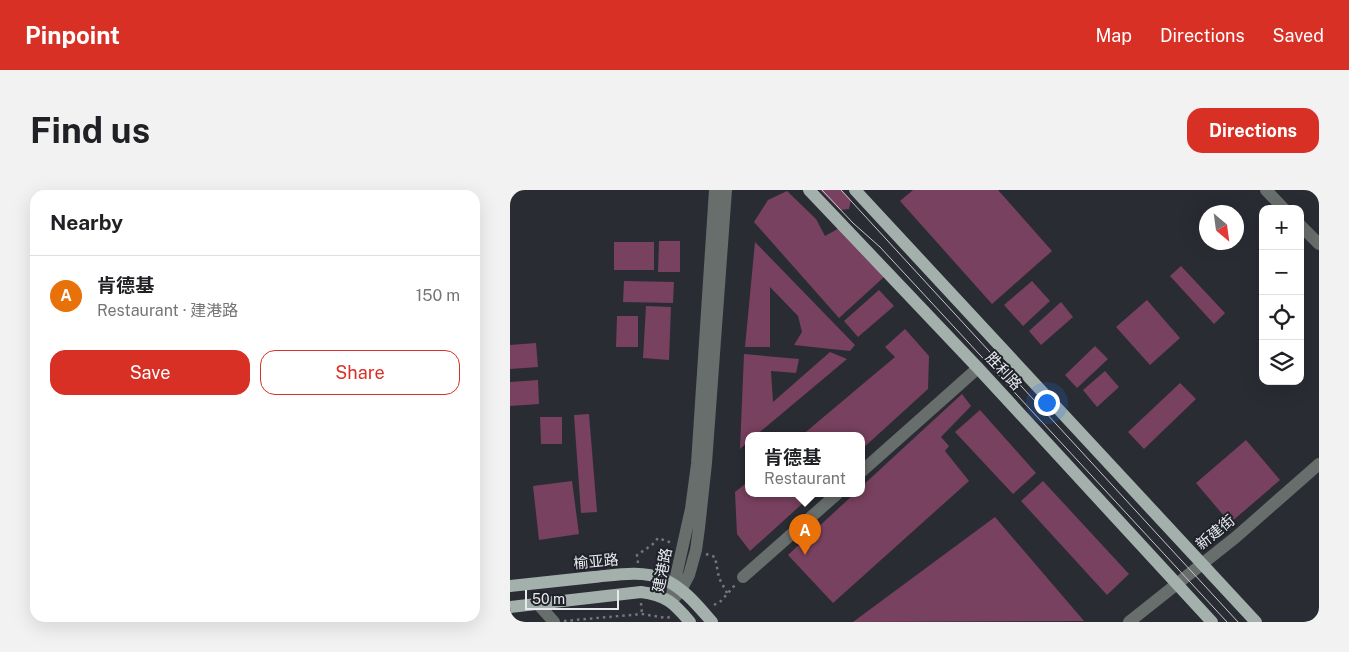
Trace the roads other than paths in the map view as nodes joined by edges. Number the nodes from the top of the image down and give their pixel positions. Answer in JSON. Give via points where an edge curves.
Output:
{"nodes":[{"id":1,"x":715,"y":190,"type":"edge"},
{"id":2,"x":726,"y":190,"type":"edge"},
{"id":3,"x":809,"y":190,"type":"edge"},
{"id":4,"x":855,"y":190,"type":"edge"},
{"id":5,"x":1266,"y":190,"type":"edge"},
{"id":6,"x":1280,"y":205,"type":"edge"},
{"id":7,"x":1304,"y":229,"type":"edge"},
{"id":8,"x":1319,"y":244,"type":"edge"},
{"id":9,"x":978,"y":368,"type":"junction"},
{"id":10,"x":1319,"y":464,"type":"edge"},
{"id":11,"x":865,"y":468,"type":"edge"},
{"id":12,"x":834,"y":497,"type":"edge"},
{"id":13,"x":1202,"y":563,"type":"junction"},
{"id":14,"x":743,"y":577,"type":"road end"},
{"id":15,"x":1177,"y":584,"type":"junction"},
{"id":16,"x":510,"y":586,"type":"edge"},
{"id":17,"x":678,"y":587,"type":"junction"},
{"id":18,"x":671,"y":602,"type":"junction"},
{"id":19,"x":538,"y":604,"type":"junction"},
{"id":20,"x":510,"y":607,"type":"edge"},
{"id":21,"x":686,"y":617,"type":"edge"},
{"id":22,"x":559,"y":622,"type":"edge"},
{"id":23,"x":712,"y":622,"type":"edge"},
{"id":24,"x":1129,"y":622,"type":"edge"},
{"id":25,"x":1212,"y":622,"type":"edge"},
{"id":26,"x":1256,"y":622,"type":"edge"}],
"edges":[{"from":1,"to":17,"type":"street","name":"建港路","via":[[697,464]]},
{"from":2,"to":17,"type":"street","name":"建港路","via":[[703,493],[696,550],[688,575]]},
{"from":3,"to":9,"type":"main road","name":"胜利路"},
{"from":4,"to":13,"type":"main road","name":"胜利路"},
{"from":5,"to":6,"type":"street"},
{"from":7,"to":8,"type":"street"},
{"from":9,"to":11,"type":"street"},
{"from":9,"to":15,"type":"main road","name":"胜利路"},
{"from":10,"to":13,"type":"street","name":"新建街"},
{"from":12,"to":14,"type":"street"},
{"from":13,"to":15,"type":"street","name":"新建街"},
{"from":13,"to":26,"type":"main road","name":"胜利路"},
{"from":15,"to":24,"type":"street","name":"新建街"},
{"from":15,"to":25,"type":"main road","name":"胜利路"},
{"from":16,"to":17,"type":"main road","name":"榆亚路","via":[[640,574],[663,579]]},
{"from":17,"to":18,"type":"street","name":"建港路"},
{"from":17,"to":23,"type":"main road"},
{"from":18,"to":19,"type":"main road","via":[[641,592]]},
{"from":18,"to":21,"type":"main road"},
{"from":19,"to":20,"type":"main road"},
{"from":19,"to":22,"type":"street"}]}
